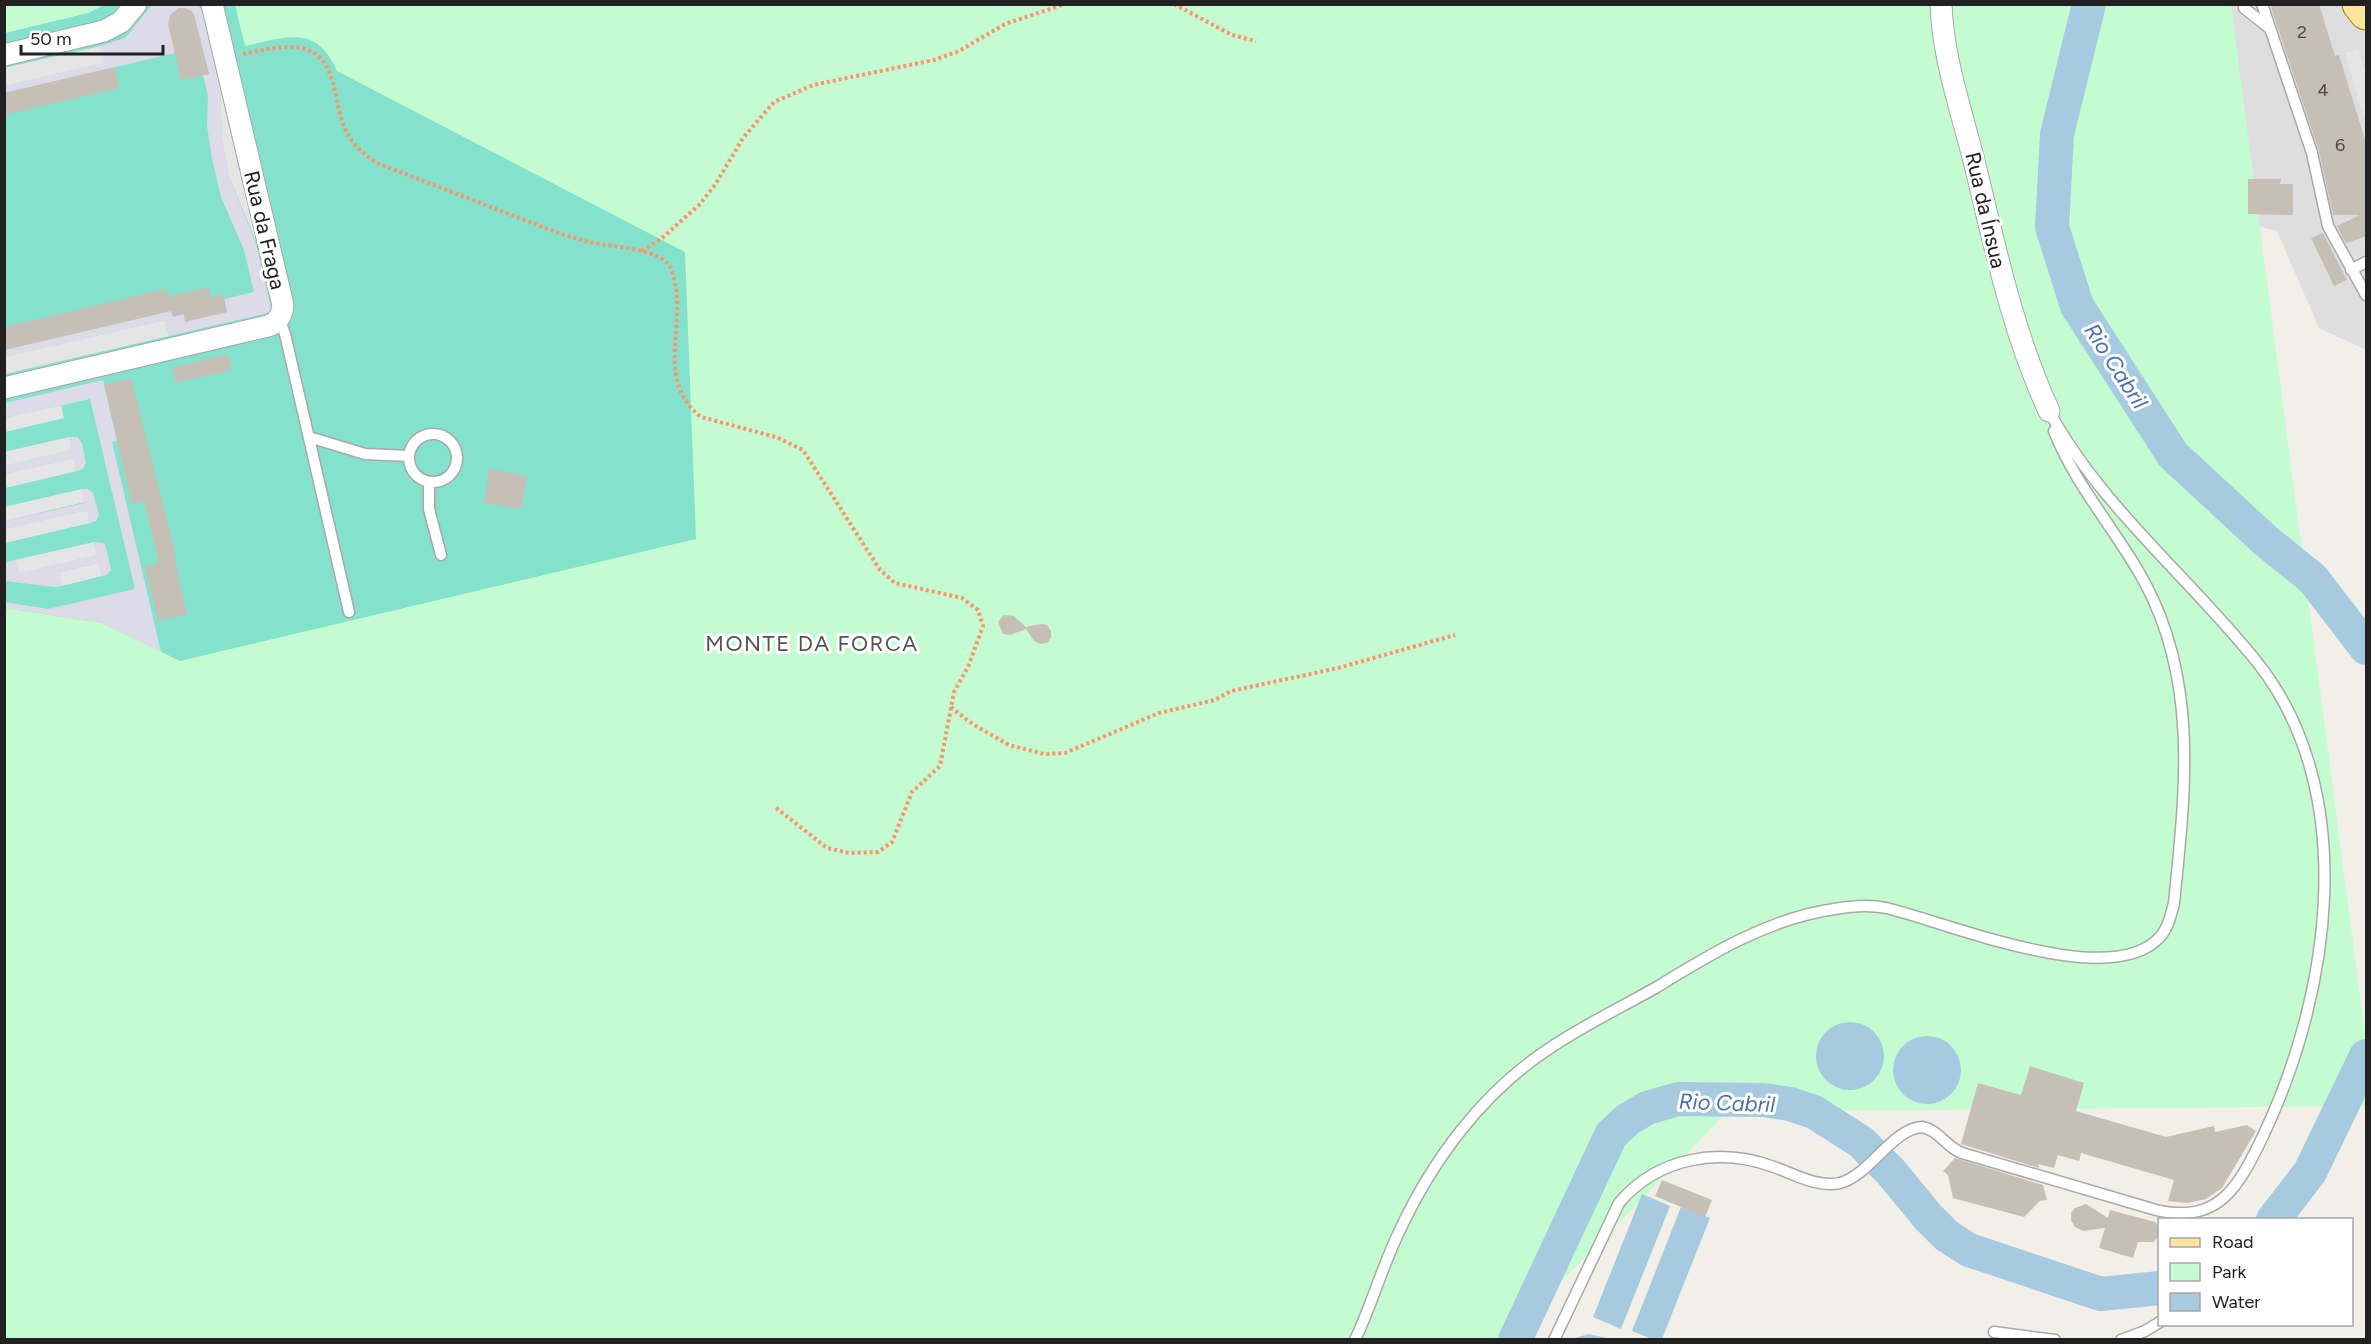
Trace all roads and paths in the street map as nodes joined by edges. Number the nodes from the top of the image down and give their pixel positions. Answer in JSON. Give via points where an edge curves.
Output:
{"nodes":[{"id":1,"x":136,"y":4,"type":"edge"},
{"id":2,"x":212,"y":4,"type":"edge"},
{"id":3,"x":1065,"y":4,"type":"edge"},
{"id":4,"x":1174,"y":4,"type":"edge"},
{"id":5,"x":1941,"y":4,"type":"edge"},
{"id":6,"x":2262,"y":4,"type":"edge"},
{"id":7,"x":2359,"y":4,"type":"edge"},
{"id":8,"x":2245,"y":6,"type":"edge"},
{"id":9,"x":2367,"y":13,"type":"edge"},
{"id":10,"x":2268,"y":27,"type":"junction"},
{"id":11,"x":1256,"y":41,"type":"dead end"},
{"id":12,"x":4,"y":55,"type":"edge"},
{"id":13,"x":225,"y":56,"type":"junction"},
{"id":14,"x":641,"y":252,"type":"junction"},
{"id":15,"x":2367,"y":262,"type":"edge"},
{"id":16,"x":2351,"y":270,"type":"junction"},
{"id":17,"x":2367,"y":296,"type":"edge"},
{"id":18,"x":279,"y":318,"type":"junction"},
{"id":19,"x":4,"y":388,"type":"edge"},
{"id":20,"x":2049,"y":411,"type":"junction"},
{"id":21,"x":309,"y":437,"type":"junction"},
{"id":22,"x":409,"y":456,"type":"junction"},
{"id":23,"x":429,"y":482,"type":"junction"},
{"id":24,"x":441,"y":555,"type":"dead end"},
{"id":25,"x":349,"y":612,"type":"dead end"},
{"id":26,"x":1455,"y":635,"type":"dead end"},
{"id":27,"x":951,"y":707,"type":"junction"},
{"id":28,"x":775,"y":807,"type":"dead end"},
{"id":29,"x":2190,"y":1216,"type":"edge"},
{"id":30,"x":2158,"y":1323,"type":"edge"},
{"id":31,"x":1994,"y":1332,"type":"dead end"},
{"id":32,"x":1356,"y":1340,"type":"edge"},
{"id":33,"x":1554,"y":1340,"type":"edge"},
{"id":34,"x":2055,"y":1340,"type":"edge"},
{"id":35,"x":2121,"y":1340,"type":"edge"}],
"edges":[{"from":1,"to":12,"type":"street","via":[[121,22],[104,32]]},
{"from":2,"to":13,"type":"street","name":"Rua da Fraga"},
{"from":3,"to":14,"type":"path","via":[[1005,24],[959,51],[934,60],[813,85],[774,102],[743,138],[700,204]]},
{"from":4,"to":11,"type":"path","via":[[1232,34]]},
{"from":5,"to":20,"type":"street","name":"Rua da Ínsua","via":[[1949,65],[1994,251]]},
{"from":6,"to":10,"type":"lane"},
{"from":7,"to":9,"type":"main road"},
{"from":8,"to":10,"type":"lane"},
{"from":10,"to":16,"type":"lane","via":[[2312,153],[2325,218]]},
{"from":13,"to":14,"type":"path","via":[[274,48],[308,50],[319,55],[327,65],[349,137],[377,163],[573,238]]},
{"from":13,"to":18,"type":"street","name":"Rua da Fraga","via":[[282,304]]},
{"from":14,"to":27,"type":"path","via":[[662,256],[670,265],[677,329],[675,375],[692,410],[700,417],[776,437],[803,450],[880,570],[895,583],[962,598],[978,610],[982,626]]},
{"from":15,"to":16,"type":"lane"},
{"from":16,"to":17,"type":"lane"},
{"from":18,"to":19,"type":"street","name":"Rua da Fraga","via":[[268,326]]},
{"from":18,"to":21,"type":"lane"},
{"from":20,"to":29,"type":"lane","via":[[2095,481],[2267,675],[2295,725],[2320,803],[2325,883],[2312,989],[2297,1046],[2270,1120],[2243,1175],[2220,1202]]},
{"from":20,"to":32,"type":"lane","via":[[2072,470],[2153,599],[2176,663],[2183,724],[2182,794],[2174,903],[2160,937],[2142,949],[2118,956],[2073,958],[1886,908],[1860,905],[1805,915],[1719,949],[1545,1051],[1487,1099],[1446,1152],[1408,1213]]},
{"from":21,"to":22,"type":"lane","via":[[365,454]]},
{"from":21,"to":25,"type":"lane"},
{"from":22,"to":23,"type":"lane","via":[[415,476]]},
{"from":22,"to":23,"type":"lane","via":[[412,445],[425,435],[442,436],[454,446],[457,461],[450,475],[437,483]]},
{"from":23,"to":24,"type":"lane","via":[[429,509]]},
{"from":26,"to":27,"type":"path","via":[[1338,668],[1231,691],[1215,700],[1159,713],[1065,753],[1027,752],[1009,745]]},
{"from":27,"to":28,"type":"path","via":[[940,766],[912,792],[896,836],[885,849],[869,853],[827,848]]},
{"from":29,"to":33,"type":"lane","via":[[2156,1210],[1962,1153],[1926,1128],[1913,1128],[1859,1173],[1840,1183],[1822,1184],[1753,1160],[1720,1156],[1678,1163],[1653,1174],[1619,1203]]},
{"from":30,"to":35,"type":"lane"},
{"from":31,"to":34,"type":"lane"}]}
